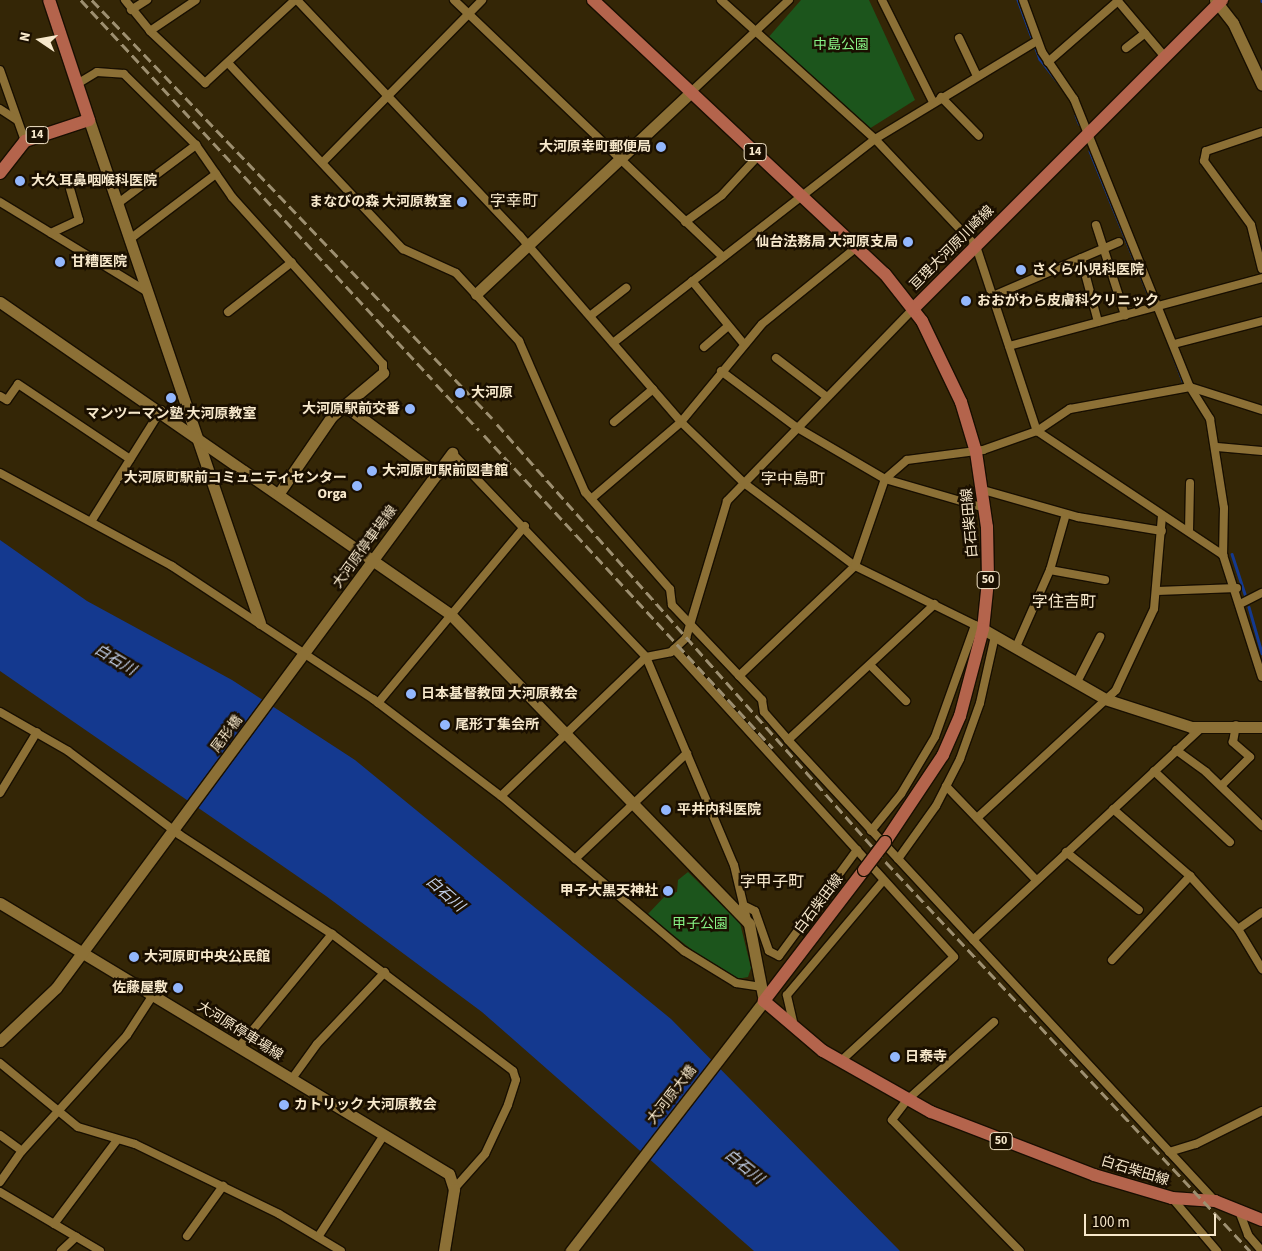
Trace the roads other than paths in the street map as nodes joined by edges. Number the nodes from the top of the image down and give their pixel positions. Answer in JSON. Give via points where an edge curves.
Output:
{"nodes":[{"id":1,"x":49,"y":0,"type":"edge"},
{"id":2,"x":125,"y":0,"type":"edge"},
{"id":3,"x":147,"y":0,"type":"edge"},
{"id":4,"x":196,"y":0,"type":"edge"},
{"id":5,"x":296,"y":0,"type":"edge"},
{"id":6,"x":454,"y":0,"type":"edge"},
{"id":7,"x":482,"y":0,"type":"edge"},
{"id":8,"x":593,"y":0,"type":"edge"},
{"id":9,"x":721,"y":0,"type":"edge"},
{"id":10,"x":789,"y":0,"type":"edge"},
{"id":11,"x":882,"y":0,"type":"edge"},
{"id":12,"x":1023,"y":0,"type":"edge"},
{"id":13,"x":1118,"y":1,"type":"edge"},
{"id":14,"x":1218,"y":1,"type":"edge"},
{"id":15,"x":131,"y":10,"type":"junction"},
{"id":16,"x":468,"y":14,"type":"junction"},
{"id":17,"x":756,"y":30,"type":"junction"},
{"id":18,"x":150,"y":31,"type":"junction"},
{"id":19,"x":1145,"y":33,"type":"junction"},
{"id":20,"x":959,"y":38,"type":"dead end"},
{"id":21,"x":1034,"y":43,"type":"junction"},
{"id":22,"x":1126,"y":48,"type":"dead end"},
{"id":23,"x":1165,"y":57,"type":"junction"},
{"id":24,"x":1048,"y":62,"type":"junction"},
{"id":25,"x":229,"y":64,"type":"junction"},
{"id":26,"x":0,"y":70,"type":"edge"},
{"id":27,"x":977,"y":76,"type":"junction"},
{"id":28,"x":77,"y":84,"type":"junction"},
{"id":29,"x":1262,"y":85,"type":"edge"},
{"id":30,"x":692,"y":91,"type":"junction"},
{"id":31,"x":388,"y":96,"type":"junction"},
{"id":32,"x":941,"y":97,"type":"junction"},
{"id":33,"x":933,"y":102,"type":"junction"},
{"id":34,"x":0,"y":109,"type":"edge"},
{"id":35,"x":17,"y":120,"type":"junction"},
{"id":36,"x":89,"y":120,"type":"junction"},
{"id":37,"x":1262,"y":132,"type":"edge"},
{"id":38,"x":1088,"y":134,"type":"junction"},
{"id":39,"x":979,"y":136,"type":"dead end"},
{"id":40,"x":875,"y":139,"type":"junction"},
{"id":41,"x":25,"y":141,"type":"junction"},
{"id":42,"x":196,"y":145,"type":"junction"},
{"id":43,"x":759,"y":155,"type":"junction"},
{"id":44,"x":617,"y":161,"type":"junction"},
{"id":45,"x":323,"y":162,"type":"junction"},
{"id":46,"x":0,"y":173,"type":"edge"},
{"id":47,"x":216,"y":174,"type":"junction"},
{"id":48,"x":70,"y":188,"type":"dead end"},
{"id":49,"x":803,"y":195,"type":"junction"},
{"id":50,"x":0,"y":202,"type":"edge"},
{"id":51,"x":117,"y":204,"type":"junction"},
{"id":52,"x":685,"y":222,"type":"junction"},
{"id":53,"x":1096,"y":225,"type":"dead end"},
{"id":54,"x":51,"y":233,"type":"junction"},
{"id":55,"x":130,"y":239,"type":"junction"},
{"id":56,"x":1118,"y":242,"type":"dead end"},
{"id":57,"x":527,"y":245,"type":"junction"},
{"id":58,"x":858,"y":246,"type":"junction"},
{"id":59,"x":976,"y":246,"type":"junction"},
{"id":60,"x":1106,"y":248,"type":"junction"},
{"id":61,"x":723,"y":257,"type":"junction"},
{"id":62,"x":1081,"y":258,"type":"junction"},
{"id":63,"x":292,"y":262,"type":"junction"},
{"id":64,"x":1262,"y":269,"type":"edge"},
{"id":65,"x":1262,"y":278,"type":"edge"},
{"id":66,"x":692,"y":281,"type":"junction"},
{"id":67,"x":626,"y":288,"type":"dead end"},
{"id":68,"x":146,"y":290,"type":"junction"},
{"id":69,"x":476,"y":294,"type":"junction"},
{"id":70,"x":992,"y":296,"type":"junction"},
{"id":71,"x":0,"y":302,"type":"edge"},
{"id":72,"x":1159,"y":305,"type":"junction"},
{"id":73,"x":913,"y":309,"type":"junction"},
{"id":74,"x":228,"y":312,"type":"dead end"},
{"id":75,"x":1125,"y":314,"type":"junction"},
{"id":76,"x":590,"y":316,"type":"junction"},
{"id":77,"x":1262,"y":321,"type":"edge"},
{"id":78,"x":1098,"y":322,"type":"junction"},
{"id":79,"x":728,"y":326,"type":"junction"},
{"id":80,"x":613,"y":343,"type":"junction"},
{"id":81,"x":743,"y":343,"type":"junction"},
{"id":82,"x":1174,"y":344,"type":"junction"},
{"id":83,"x":1009,"y":346,"type":"junction"},
{"id":84,"x":704,"y":348,"type":"dead end"},
{"id":85,"x":776,"y":358,"type":"dead end"},
{"id":86,"x":721,"y":371,"type":"junction"},
{"id":87,"x":383,"y":373,"type":"joint"},
{"id":88,"x":1190,"y":387,"type":"junction"},
{"id":89,"x":653,"y":389,"type":"junction"},
{"id":90,"x":0,"y":396,"type":"edge"},
{"id":91,"x":827,"y":398,"type":"junction"},
{"id":92,"x":344,"y":405,"type":"junction"},
{"id":93,"x":161,"y":410,"type":"junction"},
{"id":94,"x":1262,"y":410,"type":"edge"},
{"id":95,"x":614,"y":422,"type":"dead end"},
{"id":96,"x":681,"y":422,"type":"junction"},
{"id":97,"x":796,"y":427,"type":"junction"},
{"id":98,"x":1037,"y":432,"type":"junction"},
{"id":99,"x":197,"y":436,"type":"junction"},
{"id":100,"x":1217,"y":447,"type":"junction"},
{"id":101,"x":1262,"y":451,"type":"edge"},
{"id":102,"x":976,"y":452,"type":"junction"},
{"id":103,"x":452,"y":453,"type":"joint"},
{"id":104,"x":130,"y":459,"type":"junction"},
{"id":105,"x":0,"y":473,"type":"edge"},
{"id":106,"x":437,"y":474,"type":"junction"},
{"id":107,"x":885,"y":479,"type":"junction"},
{"id":108,"x":744,"y":483,"type":"junction"},
{"id":109,"x":1190,"y":483,"type":"dead end"},
{"id":110,"x":983,"y":490,"type":"junction"},
{"id":111,"x":279,"y":493,"type":"junction"},
{"id":112,"x":591,"y":499,"type":"junction"},
{"id":113,"x":985,"y":508,"type":"junction"},
{"id":114,"x":1066,"y":514,"type":"junction"},
{"id":115,"x":1162,"y":515,"type":"junction"},
{"id":116,"x":92,"y":520,"type":"junction"},
{"id":117,"x":525,"y":526,"type":"junction"},
{"id":118,"x":1162,"y":531,"type":"junction"},
{"id":119,"x":1189,"y":532,"type":"junction"},
{"id":120,"x":1223,"y":555,"type":"junction"},
{"id":121,"x":375,"y":559,"type":"junction"},
{"id":122,"x":855,"y":566,"type":"junction"},
{"id":123,"x":1050,"y":570,"type":"junction"},
{"id":124,"x":1105,"y":580,"type":"dead end"},
{"id":125,"x":1237,"y":588,"type":"junction"},
{"id":126,"x":1157,"y":591,"type":"junction"},
{"id":127,"x":1262,"y":593,"type":"edge"},
{"id":128,"x":1242,"y":603,"type":"junction"},
{"id":129,"x":935,"y":604,"type":"junction"},
{"id":130,"x":450,"y":614,"type":"junction"},
{"id":131,"x":260,"y":624,"type":"junction"},
{"id":132,"x":978,"y":627,"type":"junction"},
{"id":133,"x":692,"y":628,"type":"junction"},
{"id":134,"x":995,"y":636,"type":"junction"},
{"id":135,"x":1100,"y":637,"type":"dead end"},
{"id":136,"x":1016,"y":647,"type":"junction"},
{"id":137,"x":674,"y":649,"type":"junction"},
{"id":138,"x":304,"y":656,"type":"junction"},
{"id":139,"x":646,"y":657,"type":"junction"},
{"id":140,"x":870,"y":664,"type":"junction"},
{"id":141,"x":738,"y":676,"type":"junction"},
{"id":142,"x":1262,"y":677,"type":"edge"},
{"id":143,"x":1077,"y":682,"type":"junction"},
{"id":144,"x":1105,"y":699,"type":"junction"},
{"id":145,"x":906,"y":701,"type":"dead end"},
{"id":146,"x":378,"y":703,"type":"junction"},
{"id":147,"x":0,"y":712,"type":"edge"},
{"id":148,"x":1236,"y":725,"type":"junction"},
{"id":149,"x":1262,"y":727,"type":"edge"},
{"id":150,"x":1200,"y":728,"type":"junction"},
{"id":151,"x":37,"y":732,"type":"junction"},
{"id":152,"x":567,"y":733,"type":"junction"},
{"id":153,"x":788,"y":740,"type":"junction"},
{"id":154,"x":1176,"y":750,"type":"junction"},
{"id":155,"x":687,"y":753,"type":"junction"},
{"id":156,"x":1154,"y":771,"type":"junction"},
{"id":157,"x":946,"y":786,"type":"junction"},
{"id":158,"x":1221,"y":786,"type":"junction"},
{"id":159,"x":0,"y":793,"type":"edge"},
{"id":160,"x":501,"y":796,"type":"junction"},
{"id":161,"x":634,"y":803,"type":"junction"},
{"id":162,"x":1113,"y":809,"type":"junction"},
{"id":163,"x":977,"y":818,"type":"junction"},
{"id":164,"x":1262,"y":826,"type":"edge"},
{"id":165,"x":175,"y":829,"type":"junction"},
{"id":166,"x":871,"y":831,"type":"junction"},
{"id":167,"x":1230,"y":842,"type":"dead end"},
{"id":168,"x":856,"y":850,"type":"junction"},
{"id":169,"x":1066,"y":852,"type":"junction"},
{"id":170,"x":575,"y":859,"type":"junction"},
{"id":171,"x":898,"y":859,"type":"junction"},
{"id":172,"x":1190,"y":876,"type":"junction"},
{"id":173,"x":884,"y":880,"type":"junction"},
{"id":174,"x":1036,"y":880,"type":"junction"},
{"id":175,"x":0,"y":903,"type":"edge"},
{"id":176,"x":743,"y":905,"type":"junction"},
{"id":177,"x":1139,"y":910,"type":"dead end"},
{"id":178,"x":1262,"y":912,"type":"edge"},
{"id":179,"x":749,"y":924,"type":"junction"},
{"id":180,"x":1238,"y":930,"type":"junction"},
{"id":181,"x":332,"y":934,"type":"junction"},
{"id":182,"x":973,"y":940,"type":"junction"},
{"id":183,"x":82,"y":952,"type":"junction"},
{"id":184,"x":1112,"y":960,"type":"dead end"},
{"id":185,"x":1262,"y":969,"type":"edge"},
{"id":186,"x":385,"y":972,"type":"junction"},
{"id":187,"x":762,"y":987,"type":"junction"},
{"id":188,"x":153,"y":995,"type":"junction"},
{"id":189,"x":764,"y":1000,"type":"junction"},
{"id":190,"x":994,"y":1022,"type":"dead end"},
{"id":191,"x":794,"y":1026,"type":"junction"},
{"id":192,"x":0,"y":1041,"type":"edge"},
{"id":193,"x":238,"y":1048,"type":"junction"},
{"id":194,"x":840,"y":1062,"type":"junction"},
{"id":195,"x":0,"y":1063,"type":"edge"},
{"id":196,"x":291,"y":1080,"type":"junction"},
{"id":197,"x":907,"y":1100,"type":"junction"},
{"id":198,"x":1262,"y":1111,"type":"edge"},
{"id":199,"x":56,"y":1113,"type":"junction"},
{"id":200,"x":0,"y":1135,"type":"edge"},
{"id":201,"x":384,"y":1135,"type":"junction"},
{"id":202,"x":117,"y":1140,"type":"junction"},
{"id":203,"x":22,"y":1151,"type":"junction"},
{"id":204,"x":1169,"y":1152,"type":"junction"},
{"id":205,"x":0,"y":1182,"type":"edge"},
{"id":206,"x":223,"y":1186,"type":"junction"},
{"id":207,"x":454,"y":1189,"type":"junction"},
{"id":208,"x":0,"y":1192,"type":"edge"},
{"id":209,"x":1172,"y":1198,"type":"junction"},
{"id":210,"x":1215,"y":1201,"type":"junction"},
{"id":211,"x":1239,"y":1211,"type":"junction"},
{"id":212,"x":1262,"y":1220,"type":"edge"},
{"id":213,"x":54,"y":1224,"type":"junction"},
{"id":214,"x":187,"y":1236,"type":"dead end"},
{"id":215,"x":76,"y":1237,"type":"junction"},
{"id":216,"x":318,"y":1237,"type":"junction"},
{"id":217,"x":61,"y":1251,"type":"edge"},
{"id":218,"x":100,"y":1251,"type":"edge"},
{"id":219,"x":341,"y":1251,"type":"edge"},
{"id":220,"x":444,"y":1251,"type":"edge"},
{"id":221,"x":571,"y":1251,"type":"edge"},
{"id":222,"x":1020,"y":1251,"type":"edge"},
{"id":223,"x":1217,"y":1251,"type":"edge"},
{"id":224,"x":1262,"y":1251,"type":"edge"}],
"edges":[{"from":1,"to":28,"type":"main road"},
{"from":2,"to":15,"type":"street"},
{"from":3,"to":15,"type":"street"},
{"from":4,"to":18,"type":"street"},
{"from":5,"to":25,"type":"street"},
{"from":5,"to":31,"type":"street"},
{"from":6,"to":16,"type":"street"},
{"from":7,"to":16,"type":"street"},
{"from":8,"to":30,"type":"main road","name":"亘理大河原川崎線","number":"14"},
{"from":9,"to":17,"type":"street"},
{"from":10,"to":17,"type":"street"},
{"from":11,"to":33,"type":"street"},
{"from":12,"to":21,"type":"street"},
{"from":13,"to":19,"type":"street"},
{"from":13,"to":24,"type":"street"},
{"from":14,"to":23,"type":"main road","name":"亘理大河原川崎線"},
{"from":14,"to":29,"type":"street","via":[[1233,23]]},
{"from":15,"to":18,"type":"street"},
{"from":16,"to":31,"type":"street"},
{"from":16,"to":44,"type":"street"},
{"from":17,"to":30,"type":"street"},
{"from":17,"to":40,"type":"street"},
{"from":18,"to":25,"type":"street","via":[[205,83]]},
{"from":19,"to":22,"type":"street"},
{"from":19,"to":23,"type":"street"},
{"from":20,"to":27,"type":"street"},
{"from":21,"to":24,"type":"street"},
{"from":21,"to":27,"type":"street"},
{"from":23,"to":38,"type":"main road","name":"亘理大河原川崎線"},
{"from":24,"to":38,"type":"street","via":[[1074,98]]},
{"from":25,"to":45,"type":"street"},
{"from":26,"to":35,"type":"street"},
{"from":27,"to":32,"type":"street"},
{"from":28,"to":36,"type":"main road"},
{"from":28,"to":42,"type":"street","via":[[97,72],[124,74]]},
{"from":30,"to":43,"type":"main road","name":"亘理大河原川崎線","number":"14"},
{"from":30,"to":44,"type":"street"},
{"from":31,"to":45,"type":"street"},
{"from":31,"to":57,"type":"street"},
{"from":32,"to":33,"type":"street"},
{"from":32,"to":39,"type":"street"},
{"from":33,"to":40,"type":"street"},
{"from":34,"to":35,"type":"street"},
{"from":35,"to":41,"type":"street"},
{"from":36,"to":41,"type":"main road","number":"14"},
{"from":36,"to":51,"type":"street"},
{"from":37,"to":64,"type":"street","via":[[1206,151],[1204,160],[1251,225]]},
{"from":38,"to":59,"type":"main road","name":"亘理大河原川崎線"},
{"from":38,"to":72,"type":"street"},
{"from":40,"to":49,"type":"street"},
{"from":40,"to":59,"type":"street"},
{"from":41,"to":46,"type":"main road","number":"14"},
{"from":42,"to":47,"type":"street"},
{"from":42,"to":51,"type":"street"},
{"from":43,"to":49,"type":"main road","name":"亘理大河原川崎線","number":"14"},
{"from":43,"to":52,"type":"street","via":[[722,194]]},
{"from":44,"to":52,"type":"street"},
{"from":44,"to":57,"type":"street"},
{"from":45,"to":69,"type":"street","via":[[403,249],[456,273]]},
{"from":47,"to":55,"type":"street"},
{"from":47,"to":63,"type":"street"},
{"from":48,"to":54,"type":"street","via":[[79,220]]},
{"from":49,"to":58,"type":"main road","name":"亘理大河原川崎線","number":"14"},
{"from":49,"to":61,"type":"street"},
{"from":50,"to":54,"type":"street"},
{"from":51,"to":55,"type":"street"},
{"from":52,"to":61,"type":"street"},
{"from":53,"to":60,"type":"street"},
{"from":54,"to":68,"type":"street"},
{"from":55,"to":68,"type":"street"},
{"from":56,"to":60,"type":"street"},
{"from":57,"to":69,"type":"street"},
{"from":57,"to":76,"type":"street"},
{"from":58,"to":73,"type":"main road","name":"亘理大河原川崎線","number":"14"},
{"from":58,"to":81,"type":"street"},
{"from":59,"to":70,"type":"street"},
{"from":59,"to":73,"type":"main road","name":"亘理大河原川崎線"},
{"from":60,"to":62,"type":"street"},
{"from":60,"to":75,"type":"street"},
{"from":61,"to":66,"type":"street"},
{"from":62,"to":70,"type":"street"},
{"from":62,"to":78,"type":"street"},
{"from":63,"to":74,"type":"street"},
{"from":63,"to":87,"type":"street","via":[[384,364]]},
{"from":65,"to":72,"type":"street"},
{"from":66,"to":79,"type":"street"},
{"from":66,"to":80,"type":"street"},
{"from":67,"to":76,"type":"street"},
{"from":68,"to":99,"type":"street"},
{"from":69,"to":112,"type":"street","via":[[519,341]]},
{"from":70,"to":83,"type":"street"},
{"from":71,"to":93,"type":"street"},
{"from":72,"to":75,"type":"street"},
{"from":72,"to":82,"type":"street"},
{"from":73,"to":91,"type":"street"},
{"from":73,"to":102,"type":"main road","name":"白石柴田線","number":"50","via":[[952,378]]},
{"from":75,"to":78,"type":"street"},
{"from":76,"to":80,"type":"street"},
{"from":77,"to":82,"type":"street"},
{"from":78,"to":83,"type":"street"},
{"from":79,"to":81,"type":"street"},
{"from":79,"to":84,"type":"street"},
{"from":80,"to":89,"type":"street"},
{"from":81,"to":86,"type":"street"},
{"from":82,"to":88,"type":"street"},
{"from":83,"to":98,"type":"street"},
{"from":85,"to":91,"type":"street"},
{"from":86,"to":96,"type":"street"},
{"from":86,"to":97,"type":"street"},
{"from":87,"to":92,"type":"street"},
{"from":88,"to":94,"type":"street"},
{"from":88,"to":98,"type":"street","via":[[1070,409]]},
{"from":88,"to":100,"type":"street","via":[[1210,419]]},
{"from":89,"to":95,"type":"street"},
{"from":89,"to":96,"type":"street"},
{"from":90,"to":104,"type":"street","via":[[7,400],[18,384]]},
{"from":91,"to":97,"type":"street"},
{"from":92,"to":106,"type":"street"},
{"from":92,"to":111,"type":"street"},
{"from":93,"to":99,"type":"street"},
{"from":93,"to":104,"type":"street"},
{"from":96,"to":108,"type":"street"},
{"from":96,"to":112,"type":"street"},
{"from":97,"to":107,"type":"street"},
{"from":97,"to":108,"type":"street"},
{"from":98,"to":102,"type":"street"},
{"from":98,"to":115,"type":"street"},
{"from":99,"to":111,"type":"street"},
{"from":99,"to":131,"type":"street"},
{"from":100,"to":101,"type":"street"},
{"from":100,"to":120,"type":"street","via":[[1224,508]]},
{"from":102,"to":107,"type":"street","via":[[915,457]]},
{"from":102,"to":110,"type":"main road","name":"白石柴田線","number":"50"},
{"from":103,"to":106,"type":"street","name":"大河原停車場線"},
{"from":103,"to":117,"type":"street"},
{"from":104,"to":116,"type":"street"},
{"from":105,"to":116,"type":"street"},
{"from":106,"to":121,"type":"street","name":"大河原停車場線"},
{"from":107,"to":113,"type":"street"},
{"from":107,"to":122,"type":"street"},
{"from":108,"to":122,"type":"street"},
{"from":108,"to":133,"type":"street","via":[[725,507]]},
{"from":109,"to":119,"type":"street"},
{"from":110,"to":113,"type":"main road","name":"白石柴田線","number":"50"},
{"from":110,"to":114,"type":"street"},
{"from":111,"to":121,"type":"street"},
{"from":112,"to":133,"type":"street","via":[[670,589],[672,605]]},
{"from":113,"to":132,"type":"main road","name":"白石柴田線","number":"50","via":[[988,581]]},
{"from":114,"to":118,"type":"street"},
{"from":114,"to":123,"type":"street"},
{"from":115,"to":118,"type":"street"},
{"from":115,"to":119,"type":"street"},
{"from":116,"to":131,"type":"street"},
{"from":117,"to":130,"type":"street"},
{"from":117,"to":139,"type":"street"},
{"from":118,"to":126,"type":"street"},
{"from":119,"to":120,"type":"street"},
{"from":120,"to":125,"type":"street"},
{"from":121,"to":130,"type":"street"},
{"from":121,"to":138,"type":"street","name":"大河原停車場線"},
{"from":122,"to":129,"type":"street"},
{"from":122,"to":141,"type":"street"},
{"from":123,"to":124,"type":"street"},
{"from":123,"to":136,"type":"street"},
{"from":125,"to":126,"type":"street"},
{"from":125,"to":128,"type":"street"},
{"from":126,"to":144,"type":"street","via":[[1154,609],[1116,690]]},
{"from":127,"to":128,"type":"street"},
{"from":128,"to":142,"type":"street"},
{"from":129,"to":132,"type":"street"},
{"from":129,"to":140,"type":"street"},
{"from":130,"to":146,"type":"street"},
{"from":130,"to":152,"type":"street"},
{"from":131,"to":138,"type":"street"},
{"from":132,"to":134,"type":"street"},
{"from":132,"to":166,"type":"street","via":[[936,737],[901,794]]},
{"from":132,"to":189,"type":"main road","name":"白石柴田線","number":"50","bridge":true,"via":[[960,716],[943,755],[885,842]]},
{"from":133,"to":137,"type":"street"},
{"from":133,"to":141,"type":"street"},
{"from":134,"to":136,"type":"street"},
{"from":134,"to":157,"type":"street","via":[[980,703]]},
{"from":135,"to":143,"type":"street"},
{"from":136,"to":143,"type":"street"},
{"from":137,"to":139,"type":"street"},
{"from":137,"to":168,"type":"street"},
{"from":138,"to":146,"type":"street"},
{"from":138,"to":165,"type":"street","name":"尾形橋"},
{"from":139,"to":152,"type":"street"},
{"from":139,"to":155,"type":"street"},
{"from":140,"to":145,"type":"street"},
{"from":140,"to":153,"type":"street"},
{"from":141,"to":153,"type":"street","via":[[762,700],[764,712]]},
{"from":143,"to":144,"type":"street"},
{"from":144,"to":150,"type":"street"},
{"from":144,"to":163,"type":"street"},
{"from":146,"to":160,"type":"street"},
{"from":147,"to":151,"type":"street"},
{"from":148,"to":149,"type":"street"},
{"from":148,"to":150,"type":"street"},
{"from":148,"to":158,"type":"street","via":[[1233,742],[1250,757]]},
{"from":150,"to":154,"type":"street"},
{"from":151,"to":159,"type":"street"},
{"from":151,"to":165,"type":"street"},
{"from":152,"to":160,"type":"street"},
{"from":152,"to":161,"type":"street"},
{"from":153,"to":166,"type":"street"},
{"from":154,"to":156,"type":"street"},
{"from":154,"to":158,"type":"street"},
{"from":155,"to":161,"type":"street"},
{"from":155,"to":176,"type":"street","via":[[734,866]]},
{"from":156,"to":162,"type":"street"},
{"from":156,"to":167,"type":"street"},
{"from":157,"to":163,"type":"street"},
{"from":157,"to":171,"type":"street"},
{"from":158,"to":164,"type":"street"},
{"from":160,"to":170,"type":"street"},
{"from":161,"to":170,"type":"street"},
{"from":161,"to":179,"type":"street"},
{"from":162,"to":169,"type":"street"},
{"from":162,"to":172,"type":"street"},
{"from":163,"to":174,"type":"street"},
{"from":165,"to":181,"type":"street"},
{"from":165,"to":183,"type":"street"},
{"from":166,"to":171,"type":"street"},
{"from":168,"to":173,"type":"street","via":[[865,854]]},
{"from":168,"to":176,"type":"street","via":[[779,956],[769,951],[755,911]]},
{"from":169,"to":174,"type":"street"},
{"from":169,"to":177,"type":"street"},
{"from":170,"to":187,"type":"street","via":[[708,967],[736,984]]},
{"from":171,"to":182,"type":"street"},
{"from":172,"to":180,"type":"street"},
{"from":172,"to":184,"type":"street"},
{"from":173,"to":191,"type":"street","via":[[787,995]]},
{"from":173,"to":194,"type":"street","via":[[954,957]]},
{"from":174,"to":182,"type":"street"},
{"from":175,"to":183,"type":"street","name":"大河原停車場線"},
{"from":176,"to":179,"type":"street"},
{"from":178,"to":180,"type":"street"},
{"from":179,"to":187,"type":"street"},
{"from":180,"to":185,"type":"street"},
{"from":181,"to":186,"type":"street"},
{"from":181,"to":193,"type":"street"},
{"from":182,"to":204,"type":"street"},
{"from":183,"to":188,"type":"street","name":"大河原停車場線"},
{"from":183,"to":192,"type":"street","via":[[45,1000]]},
{"from":186,"to":196,"type":"street","via":[[317,1044]]},
{"from":186,"to":207,"type":"street","via":[[513,1071],[516,1080],[485,1154]]},
{"from":187,"to":189,"type":"street"},
{"from":188,"to":193,"type":"street","name":"大河原停車場線"},
{"from":188,"to":199,"type":"street","via":[[127,1035]]},
{"from":189,"to":191,"type":"main road","name":"白石柴田線","number":"50"},
{"from":189,"to":221,"type":"street","name":"大河原大橋"},
{"from":190,"to":197,"type":"street"},
{"from":191,"to":194,"type":"main road","name":"白石柴田線","number":"50"},
{"from":193,"to":196,"type":"street","name":"大河原停車場線"},
{"from":194,"to":197,"type":"main road","name":"白石柴田線","number":"50"},
{"from":195,"to":199,"type":"street"},
{"from":196,"to":201,"type":"street","name":"大河原停車場線"},
{"from":197,"to":209,"type":"main road","name":"白石柴田線","number":"50","via":[[1025,1150]]},
{"from":197,"to":222,"type":"street","via":[[892,1120]]},
{"from":198,"to":204,"type":"street","via":[[1196,1144]]},
{"from":199,"to":202,"type":"street","via":[[78,1127]]},
{"from":199,"to":203,"type":"street"},
{"from":200,"to":203,"type":"street"},
{"from":201,"to":207,"type":"street","name":"大河原停車場線","via":[[449,1174]]},
{"from":201,"to":216,"type":"street"},
{"from":202,"to":206,"type":"street","via":[[135,1144]]},
{"from":202,"to":213,"type":"street"},
{"from":203,"to":205,"type":"street"},
{"from":204,"to":210,"type":"street"},
{"from":206,"to":214,"type":"street"},
{"from":206,"to":216,"type":"street"},
{"from":207,"to":220,"type":"street"},
{"from":208,"to":213,"type":"street"},
{"from":209,"to":210,"type":"main road","name":"白石柴田線","number":"50"},
{"from":209,"to":223,"type":"street"},
{"from":210,"to":211,"type":"main road","name":"白石柴田線","number":"50"},
{"from":211,"to":212,"type":"main road","name":"白石柴田線","number":"50"},
{"from":211,"to":224,"type":"street","via":[[1248,1235]]},
{"from":213,"to":215,"type":"street"},
{"from":215,"to":217,"type":"street"},
{"from":215,"to":218,"type":"street"},
{"from":216,"to":219,"type":"street"}]}
